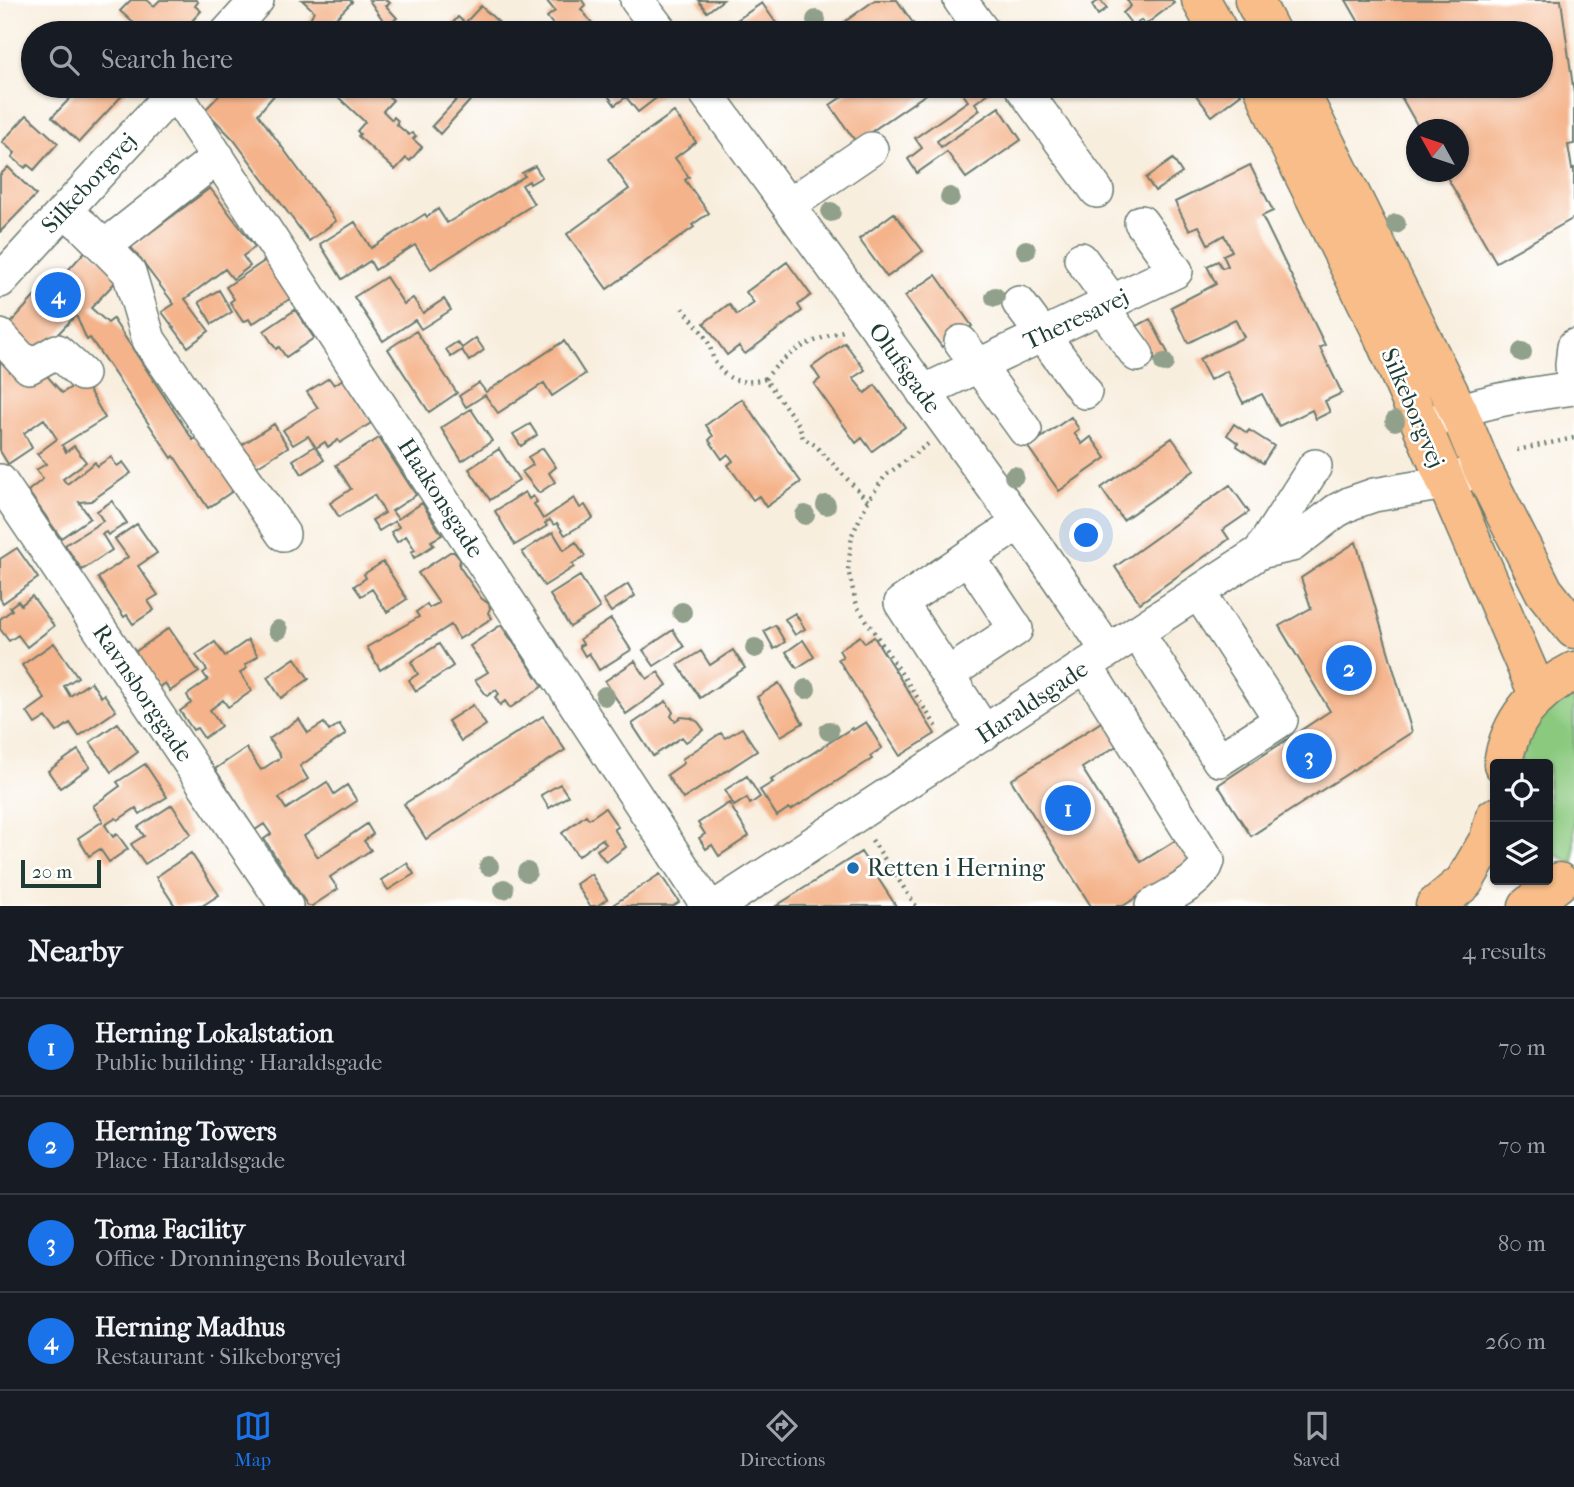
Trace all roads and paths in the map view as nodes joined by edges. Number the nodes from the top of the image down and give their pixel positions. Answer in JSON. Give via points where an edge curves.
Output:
{"nodes":[{"id":1,"x":257,"y":0,"type":"edge"},
{"id":2,"x":637,"y":0,"type":"edge"},
{"id":3,"x":960,"y":0,"type":"edge"},
{"id":4,"x":1200,"y":0,"type":"edge"},
{"id":5,"x":1222,"y":0,"type":"edge"},
{"id":6,"x":1254,"y":0,"type":"edge"},
{"id":7,"x":238,"y":21,"type":"edge"},
{"id":8,"x":653,"y":21,"type":"edge"},
{"id":9,"x":975,"y":21,"type":"edge"},
{"id":10,"x":1212,"y":21,"type":"edge"},
{"id":11,"x":1233,"y":21,"type":"edge"},
{"id":12,"x":1265,"y":21,"type":"edge"},
{"id":13,"x":167,"y":98,"type":"edge"},
{"id":14,"x":182,"y":98,"type":"edge"},
{"id":15,"x":710,"y":98,"type":"edge"},
{"id":16,"x":1030,"y":98,"type":"edge"},
{"id":17,"x":1260,"y":98,"type":"edge"},
{"id":18,"x":1269,"y":98,"type":"edge"},
{"id":19,"x":1303,"y":98,"type":"edge"},
{"id":20,"x":1279,"y":125,"type":"junction"},
{"id":21,"x":871,"y":149,"type":"dead end"},
{"id":22,"x":218,"y":157,"type":"junction"},
{"id":23,"x":1097,"y":191,"type":"dead end"},
{"id":24,"x":789,"y":205,"type":"junction"},
{"id":25,"x":64,"y":211,"type":"junction"},
{"id":26,"x":1141,"y":222,"type":"dead end"},
{"id":27,"x":104,"y":247,"type":"junction"},
{"id":28,"x":1081,"y":259,"type":"dead end"},
{"id":29,"x":0,"y":281,"type":"edge"},
{"id":30,"x":1019,"y":303,"type":"dead end"},
{"id":31,"x":1107,"y":304,"type":"junction"},
{"id":32,"x":683,"y":308,"type":"dead end"},
{"id":33,"x":868,"y":318,"type":"junction"},
{"id":34,"x":1043,"y":335,"type":"junction"},
{"id":35,"x":0,"y":336,"type":"edge"},
{"id":36,"x":1574,"y":346,"type":"edge"},
{"id":37,"x":970,"y":354,"type":"junction"},
{"id":38,"x":1137,"y":355,"type":"dead end"},
{"id":39,"x":82,"y":374,"type":"dead end"},
{"id":40,"x":765,"y":379,"type":"junction"},
{"id":41,"x":1574,"y":388,"type":"edge"},
{"id":42,"x":923,"y":392,"type":"junction"},
{"id":43,"x":1085,"y":392,"type":"dead end"},
{"id":44,"x":1458,"y":410,"type":"junction"},
{"id":45,"x":1422,"y":428,"type":"junction"},
{"id":46,"x":1025,"y":430,"type":"dead end"},
{"id":47,"x":1574,"y":438,"type":"edge"},
{"id":48,"x":1517,"y":450,"type":"dead end"},
{"id":49,"x":1315,"y":466,"type":"dead end"},
{"id":50,"x":1482,"y":468,"type":"junction"},
{"id":51,"x":0,"y":481,"type":"edge"},
{"id":52,"x":1445,"y":483,"type":"junction"},
{"id":53,"x":867,"y":501,"type":"dead end"},
{"id":54,"x":1018,"y":524,"type":"junction"},
{"id":55,"x":283,"y":534,"type":"dead end"},
{"id":56,"x":1260,"y":552,"type":"junction"},
{"id":57,"x":968,"y":557,"type":"junction"},
{"id":58,"x":1198,"y":593,"type":"junction"},
{"id":59,"x":1574,"y":629,"type":"edge"},
{"id":60,"x":1136,"y":632,"type":"junction"},
{"id":61,"x":1097,"y":659,"type":"junction"},
{"id":62,"x":1574,"y":671,"type":"edge"},
{"id":63,"x":947,"y":675,"type":"junction"},
{"id":64,"x":1538,"y":694,"type":"junction"},
{"id":65,"x":985,"y":733,"type":"junction"},
{"id":66,"x":1504,"y":759,"type":"edge"},
{"id":67,"x":1494,"y":822,"type":"edge"},
{"id":68,"x":871,"y":838,"type":"dead end"},
{"id":69,"x":1560,"y":881,"type":"edge"},
{"id":70,"x":286,"y":906,"type":"edge"},
{"id":71,"x":708,"y":906,"type":"edge"},
{"id":72,"x":717,"y":906,"type":"edge"},
{"id":73,"x":916,"y":906,"type":"edge"},
{"id":74,"x":1152,"y":906,"type":"edge"},
{"id":75,"x":1435,"y":906,"type":"edge"},
{"id":76,"x":1528,"y":906,"type":"edge"}],
"edges":[{"from":1,"to":7,"type":"street"},
{"from":2,"to":8,"type":"street"},
{"from":3,"to":9,"type":"street"},
{"from":4,"to":10,"type":"main road"},
{"from":5,"to":11,"type":"main road"},
{"from":6,"to":12,"type":"main road"},
{"from":13,"to":25,"type":"street","name":"Silkeborgvej"},
{"from":14,"to":22,"type":"street","name":"Haakonsgade"},
{"from":15,"to":24,"type":"street","name":"Olufsgade"},
{"from":16,"to":23,"type":"street"},
{"from":17,"to":20,"type":"main road","name":"Silkeborgvej"},
{"from":18,"to":20,"type":"main road","name":"Silkeborgvej"},
{"from":19,"to":44,"type":"main road","name":"Silkeborgvej"},
{"from":20,"to":45,"type":"main road","name":"Silkeborgvej","via":[[1379,327]]},
{"from":21,"to":24,"type":"street"},
{"from":22,"to":27,"type":"street"},
{"from":22,"to":71,"type":"street","name":"Haakonsgade"},
{"from":24,"to":33,"type":"street","name":"Olufsgade"},
{"from":25,"to":27,"type":"street"},
{"from":25,"to":29,"type":"street","name":"Silkeborgvej"},
{"from":26,"to":31,"type":"street","name":"Theresavej","via":[[1176,271]]},
{"from":27,"to":55,"type":"street","via":[[129,272],[149,340]]},
{"from":28,"to":31,"type":"street"},
{"from":30,"to":34,"type":"street"},
{"from":31,"to":34,"type":"street","name":"Theresavej"},
{"from":31,"to":38,"type":"street"},
{"from":32,"to":40,"type":"path","via":[[730,378],[745,383]]},
{"from":33,"to":40,"type":"path","via":[[794,350]]},
{"from":33,"to":42,"type":"street","name":"Olufsgade"},
{"from":34,"to":37,"type":"street","name":"Theresavej"},
{"from":34,"to":43,"type":"street"},
{"from":35,"to":39,"type":"street","via":[[29,367],[57,351]]},
{"from":36,"to":41,"type":"street"},
{"from":37,"to":42,"type":"street","name":"Theresavej"},
{"from":37,"to":46,"type":"street"},
{"from":40,"to":53,"type":"path","via":[[799,425],[803,438]]},
{"from":41,"to":44,"type":"street"},
{"from":42,"to":54,"type":"street","name":"Olufsgade"},
{"from":44,"to":45,"type":"street"},
{"from":44,"to":50,"type":"main road","name":"Silkeborgvej"},
{"from":45,"to":52,"type":"main road","name":"Silkeborgvej"},
{"from":47,"to":48,"type":"path"},
{"from":49,"to":56,"type":"street","name":"Haraldsgade"},
{"from":50,"to":52,"type":"street"},
{"from":50,"to":59,"type":"main road","name":"Silkeborgvej","via":[[1544,592]]},
{"from":51,"to":70,"type":"street","name":"Ravnsborggade"},
{"from":52,"to":56,"type":"street","via":[[1351,503],[1292,545]]},
{"from":52,"to":64,"type":"main road","name":"Silkeborgvej"},
{"from":54,"to":57,"type":"street"},
{"from":54,"to":61,"type":"street","name":"Olufsgade"},
{"from":56,"to":58,"type":"street","name":"Haraldsgade"},
{"from":57,"to":63,"type":"street","via":[[901,603]]},
{"from":57,"to":63,"type":"street","via":[[1016,629]]},
{"from":58,"to":60,"type":"street","name":"Haraldsgade"},
{"from":58,"to":60,"type":"street","via":[[1281,720],[1219,760]]},
{"from":60,"to":61,"type":"street","name":"Haraldsgade"},
{"from":61,"to":65,"type":"street","name":"Haraldsgade"},
{"from":61,"to":74,"type":"street","name":"Olufsgade","via":[[1208,861],[1200,876]]},
{"from":62,"to":64,"type":"main road"},
{"from":63,"to":65,"type":"street"},
{"from":64,"to":66,"type":"main road","via":[[1516,723]]},
{"from":65,"to":72,"type":"street","name":"Haraldsgade"},
{"from":67,"to":75,"type":"main road","via":[[1464,882]]},
{"from":68,"to":73,"type":"path"},
{"from":69,"to":76,"type":"main road"}]}
